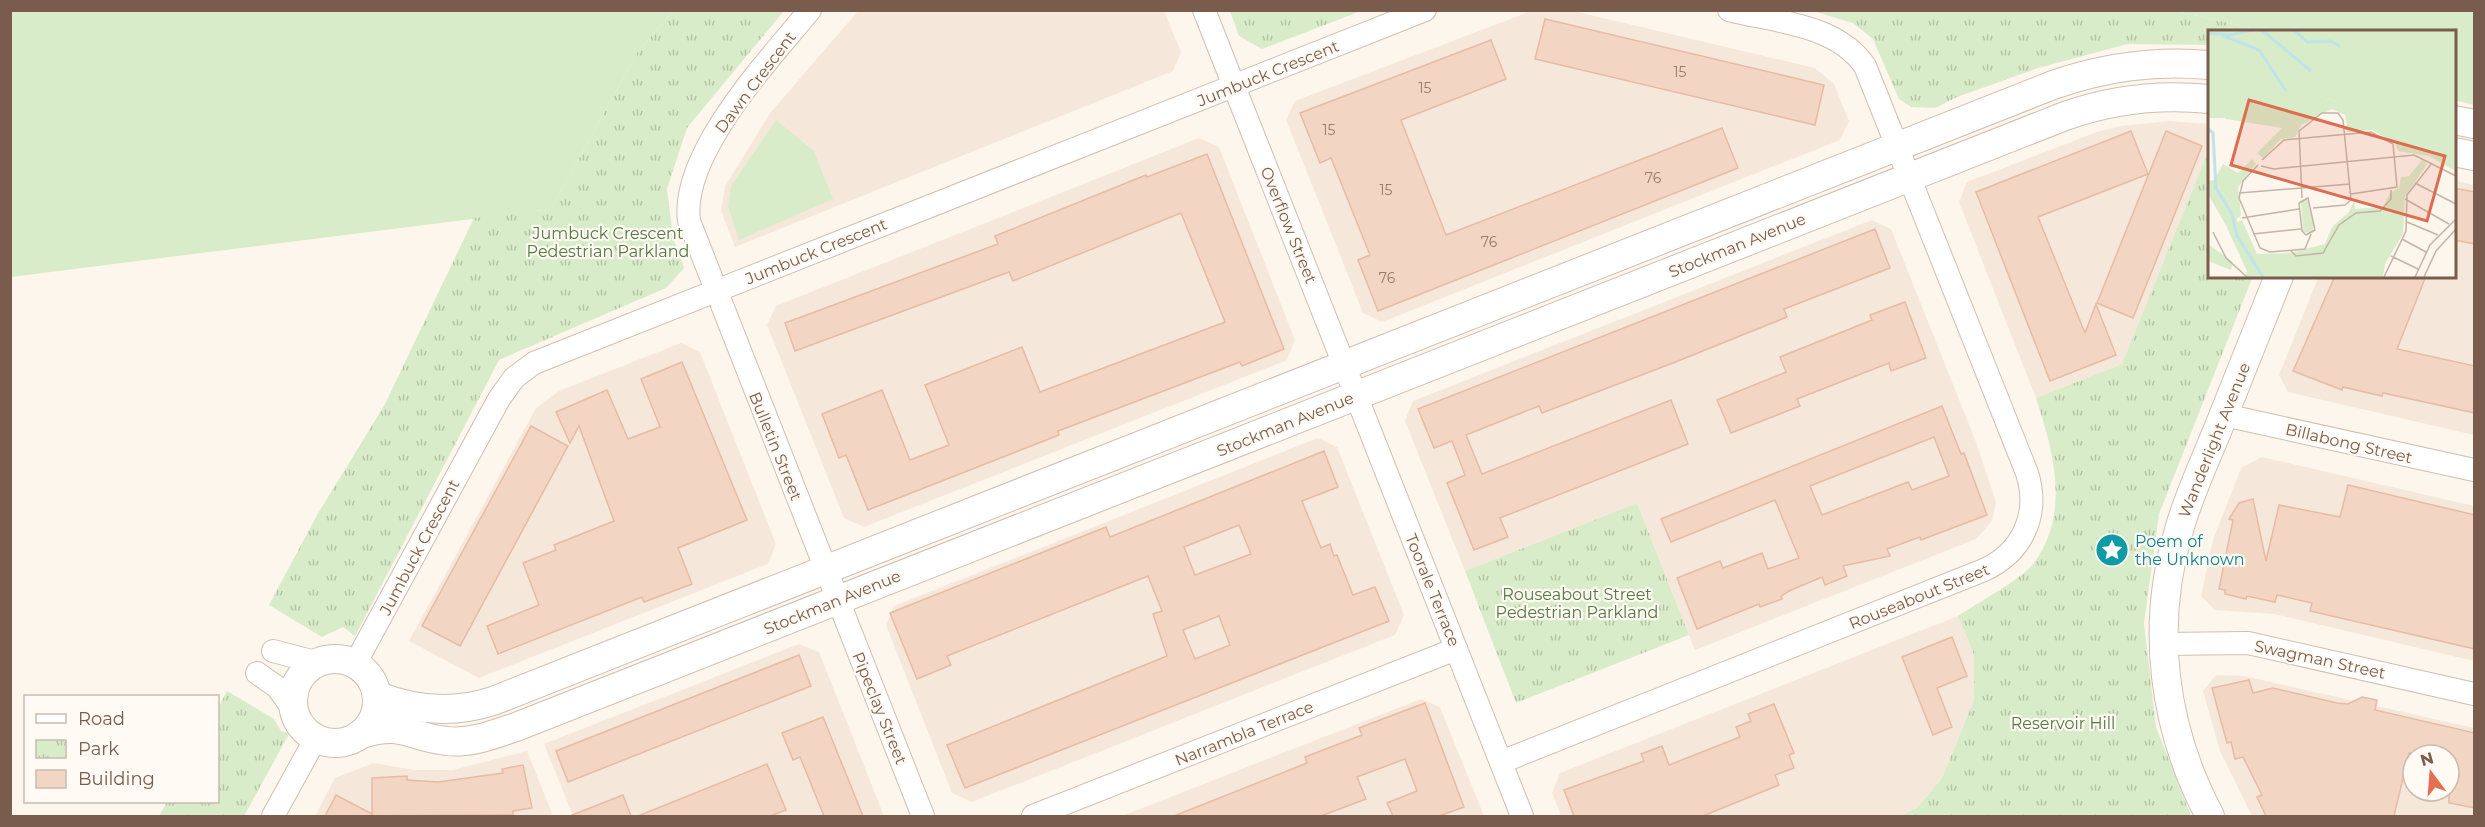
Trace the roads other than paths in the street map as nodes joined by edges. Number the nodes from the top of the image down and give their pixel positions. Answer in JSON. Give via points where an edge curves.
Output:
{"nodes":[{"id":1,"x":810,"y":10,"type":"edge"},
{"id":2,"x":1204,"y":10,"type":"edge"},
{"id":3,"x":1425,"y":10,"type":"edge"},
{"id":4,"x":1729,"y":10,"type":"edge"},
{"id":5,"x":2208,"y":65,"type":"edge"},
{"id":6,"x":1234,"y":86,"type":"junction"},
{"id":7,"x":2208,"y":99,"type":"edge"},
{"id":8,"x":2455,"y":120,"type":"edge"},
{"id":9,"x":2475,"y":124,"type":"edge"},
{"id":10,"x":2455,"y":152,"type":"edge"},
{"id":11,"x":2475,"y":156,"type":"edge"},
{"id":12,"x":1904,"y":161,"type":"junction"},
{"id":13,"x":2278,"y":278,"type":"edge"},
{"id":14,"x":715,"y":291,"type":"junction"},
{"id":15,"x":1344,"y":365,"type":"junction"},
{"id":16,"x":1356,"y":396,"type":"junction"},
{"id":17,"x":2224,"y":415,"type":"junction"},
{"id":18,"x":2475,"y":470,"type":"edge"},
{"id":19,"x":825,"y":570,"type":"junction"},
{"id":20,"x":837,"y":600,"type":"junction"},
{"id":21,"x":2163,"y":644,"type":"junction"},
{"id":22,"x":1456,"y":649,"type":"junction"},
{"id":23,"x":273,"y":651,"type":"dead end"},
{"id":24,"x":319,"y":663,"type":"junction"},
{"id":25,"x":355,"y":664,"type":"junction"},
{"id":26,"x":257,"y":673,"type":"dead end"},
{"id":27,"x":2475,"y":694,"type":"edge"},
{"id":28,"x":378,"y":696,"type":"junction"},
{"id":29,"x":294,"y":710,"type":"junction"},
{"id":30,"x":361,"y":734,"type":"junction"},
{"id":31,"x":316,"y":738,"type":"junction"},
{"id":32,"x":1501,"y":762,"type":"junction"},
{"id":33,"x":273,"y":816,"type":"edge"},
{"id":34,"x":923,"y":816,"type":"edge"},
{"id":35,"x":1033,"y":816,"type":"edge"},
{"id":36,"x":1522,"y":816,"type":"edge"},
{"id":37,"x":2210,"y":816,"type":"edge"}],
"edges":[{"from":1,"to":14,"type":"street","name":"Dawn Crescent","via":[[740,99],[691,182],[689,220]]},
{"from":2,"to":6,"type":"street"},
{"from":3,"to":6,"type":"street","name":"Jumbuck Crescent"},
{"from":4,"to":12,"type":"street","via":[[1829,35],[1850,48],[1865,66]]},
{"from":5,"to":12,"type":"street","name":"Stockman Avenue","via":[[2160,63],[2105,69],[2053,85]]},
{"from":6,"to":14,"type":"street","name":"Jumbuck Crescent"},
{"from":6,"to":15,"type":"street","name":"Overflow Street"},
{"from":7,"to":12,"type":"street","name":"Stockman Avenue","via":[[2161,96],[2096,106]]},
{"from":8,"to":9,"type":"street"},
{"from":10,"to":11,"type":"street"},
{"from":12,"to":15,"type":"street","name":"Stockman Avenue"},
{"from":12,"to":16,"type":"street","name":"Stockman Avenue"},
{"from":12,"to":32,"type":"street","name":"Rouseabout Street","via":[[2030,484],[2032,508],[2020,541],[2005,559],[1984,570]]},
{"from":13,"to":17,"type":"street","name":"Wanderlight Avenue"},
{"from":14,"to":19,"type":"street","name":"Bulletin Street"},
{"from":14,"to":25,"type":"street","name":"Jumbuck Crescent","via":[[545,358],[514,378]]},
{"from":15,"to":16,"type":"street","name":"Toorale Terrace"},
{"from":15,"to":19,"type":"street","name":"Stockman Avenue"},
{"from":16,"to":20,"type":"street","name":"Stockman Avenue"},
{"from":16,"to":22,"type":"street","name":"Toorale Terrace"},
{"from":17,"to":18,"type":"street","name":"Billabong Street"},
{"from":17,"to":21,"type":"street","name":"Wanderlight Avenue","via":[[2171,557]]},
{"from":19,"to":20,"type":"street","name":"Bulletin Street"},
{"from":19,"to":28,"type":"street","name":"Stockman Avenue","via":[[476,706],[426,710]]},
{"from":20,"to":30,"type":"street","name":"Stockman Avenue","via":[[495,734],[451,742],[399,728]]},
{"from":20,"to":34,"type":"street","name":"Pipeclay Street"},
{"from":21,"to":27,"type":"street","name":"Swagman Street","via":[[2248,643]]},
{"from":21,"to":37,"type":"street","name":"Wanderlight Avenue","via":[[2174,727],[2192,780]]},
{"from":22,"to":32,"type":"street","name":"Toorale Terrace"},
{"from":22,"to":35,"type":"street","name":"Narrambla Terrace"},
{"from":23,"to":24,"type":"street"},
{"from":24,"to":25,"type":"street","via":[[338,659]]},
{"from":24,"to":29,"type":"street","via":[[303,674],[296,685]]},
{"from":25,"to":28,"type":"street","via":[[369,675]]},
{"from":26,"to":29,"type":"street","via":[[277,687]]},
{"from":28,"to":30,"type":"street","via":[[371,724]]},
{"from":29,"to":31,"type":"street","via":[[298,721]]},
{"from":30,"to":31,"type":"street","via":[[339,743]]},
{"from":31,"to":33,"type":"street"},
{"from":32,"to":36,"type":"street","name":"Toorale Terrace"}]}
